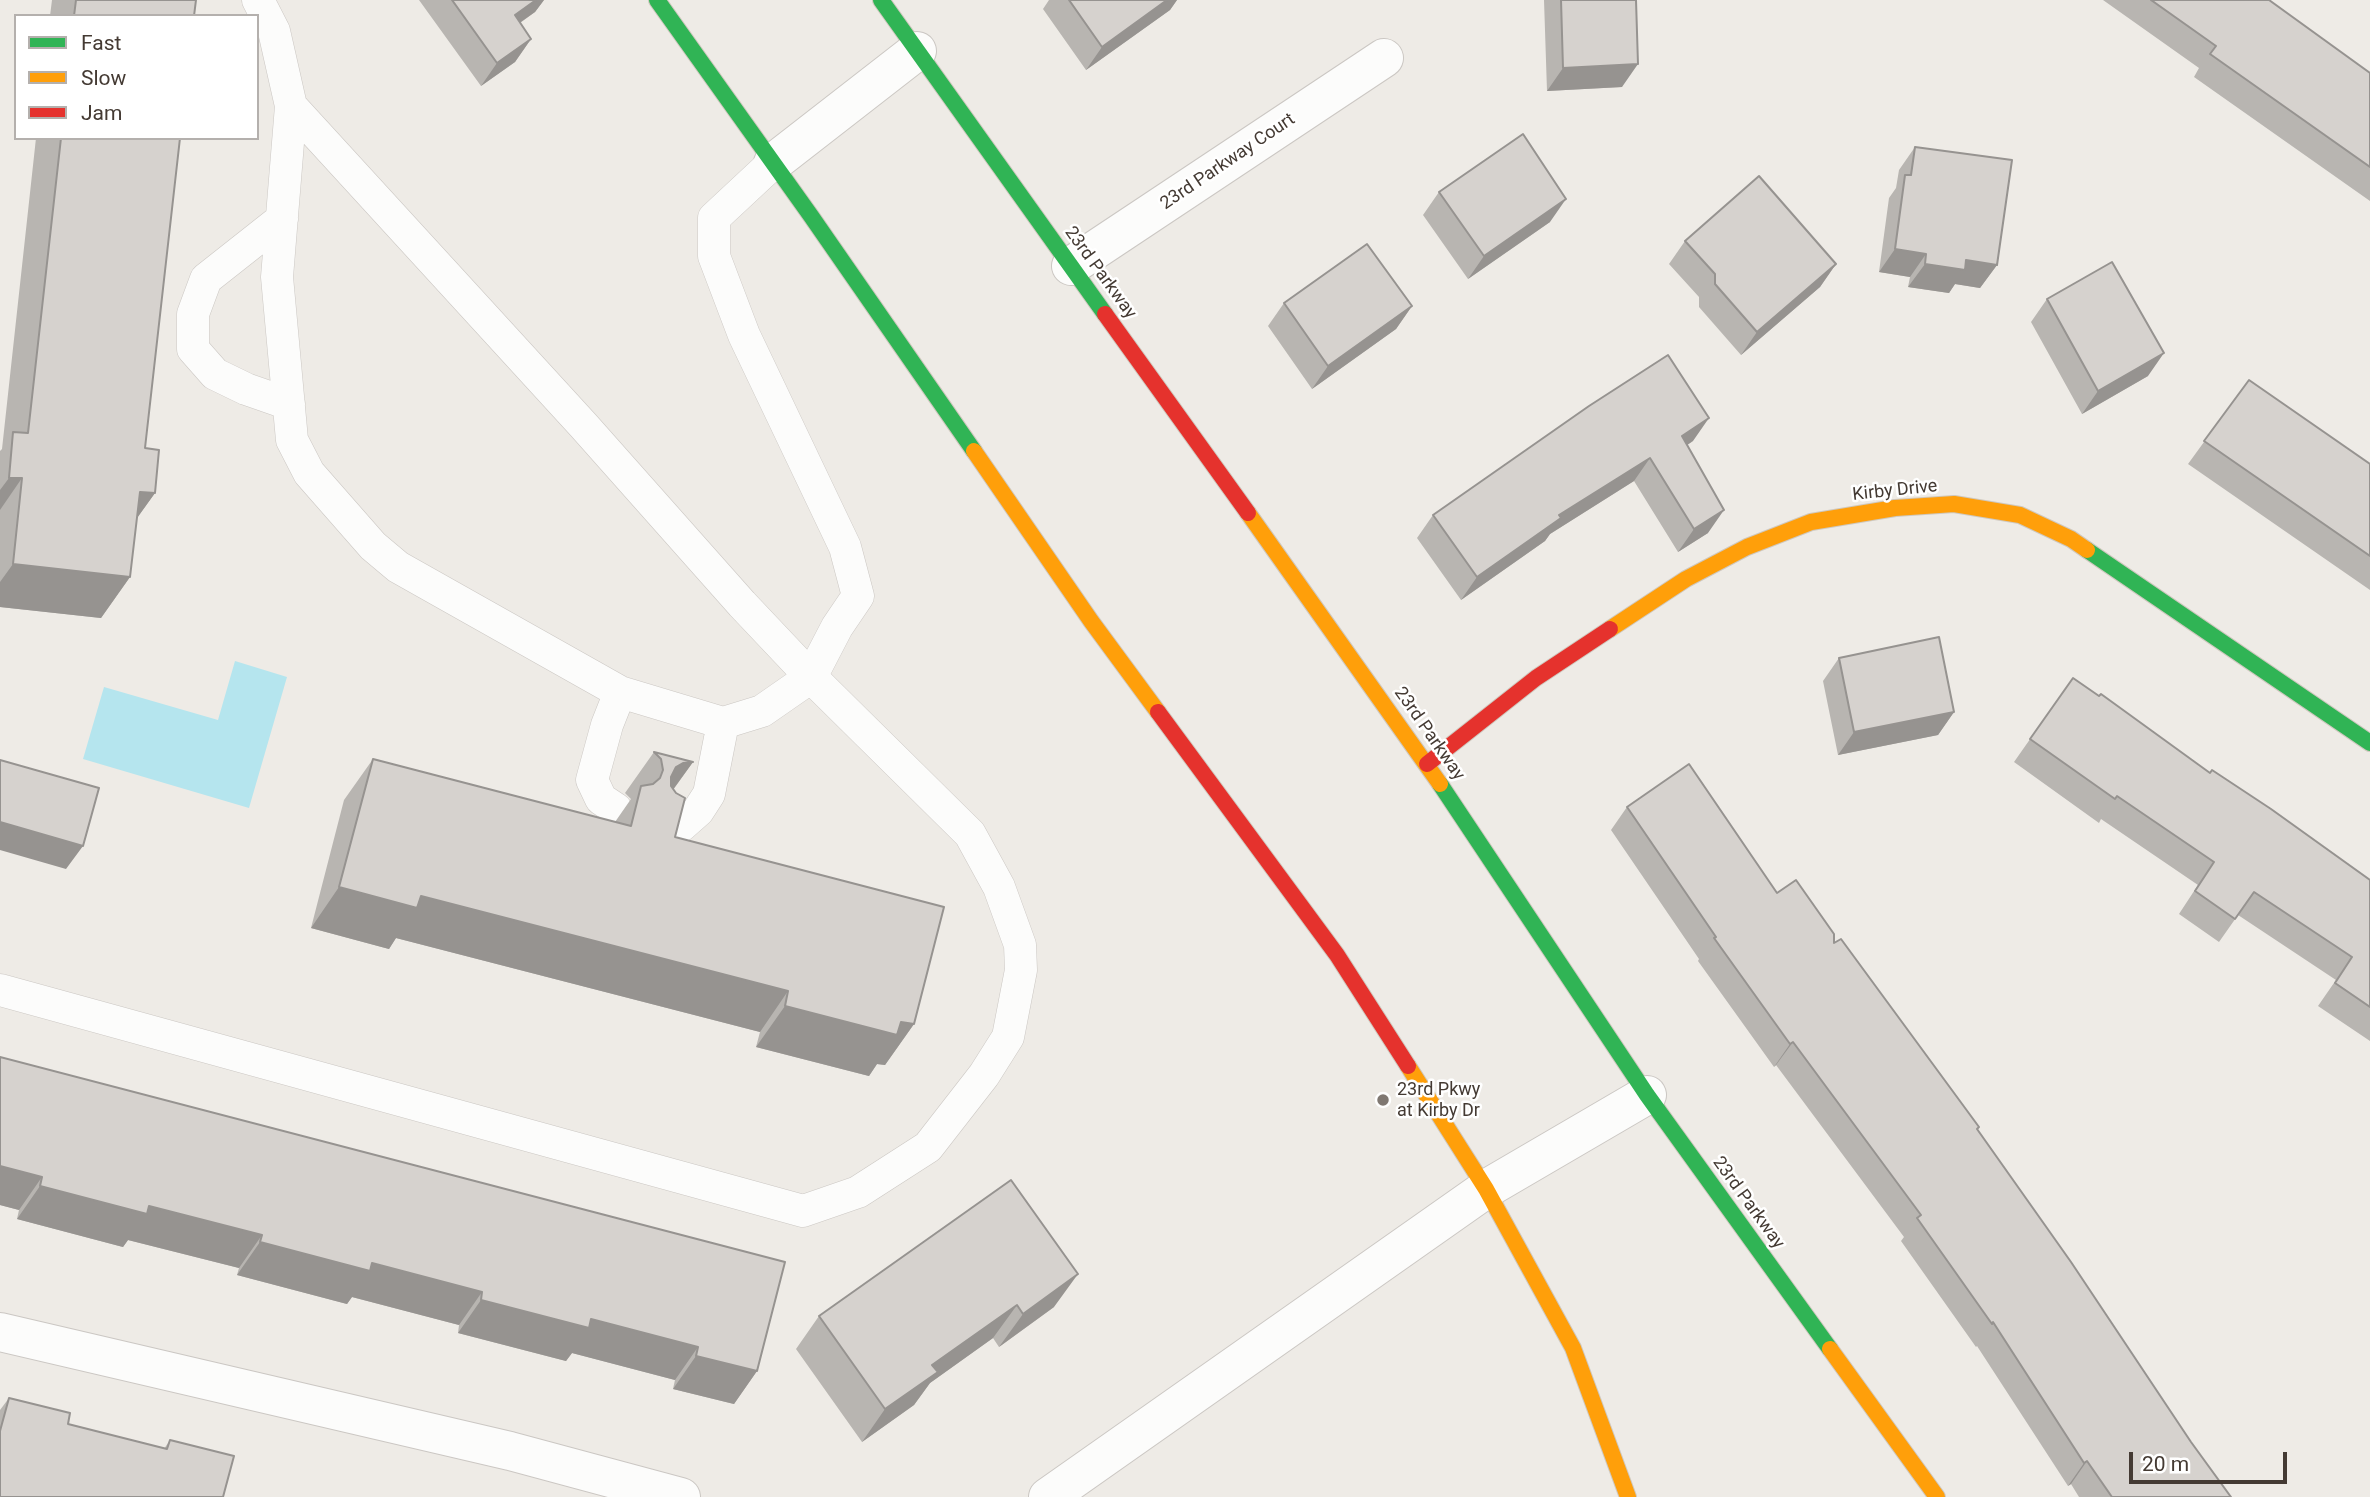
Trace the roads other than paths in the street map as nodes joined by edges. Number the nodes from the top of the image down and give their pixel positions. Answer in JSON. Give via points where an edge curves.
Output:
{"nodes":[{"id":1,"x":258,"y":0,"type":"edge"},
{"id":2,"x":657,"y":0,"type":"edge"},
{"id":3,"x":881,"y":0,"type":"edge"},
{"id":4,"x":917,"y":51,"type":"junction"},
{"id":5,"x":1384,"y":58,"type":"dead end"},
{"id":6,"x":291,"y":106,"type":"junction"},
{"id":7,"x":773,"y":163,"type":"junction"},
{"id":8,"x":282,"y":219,"type":"junction"},
{"id":9,"x":1072,"y":266,"type":"junction"},
{"id":10,"x":289,"y":404,"type":"junction"},
{"id":11,"x":811,"y":677,"type":"junction"},
{"id":12,"x":620,"y":692,"type":"junction"},
{"id":13,"x":723,"y":723,"type":"junction"},
{"id":14,"x":2370,"y":743,"type":"edge"},
{"id":15,"x":1427,"y":764,"type":"junction"},
{"id":16,"x":616,"y":809,"type":"dead end"},
{"id":17,"x":660,"y":821,"type":"edge"},
{"id":18,"x":0,"y":990,"type":"edge"},
{"id":19,"x":1647,"y":1095,"type":"junction"},
{"id":20,"x":1486,"y":1189,"type":"junction"},
{"id":21,"x":0,"y":1332,"type":"edge"},
{"id":22,"x":681,"y":1497,"type":"edge"},
{"id":23,"x":1048,"y":1497,"type":"edge"},
{"id":24,"x":1628,"y":1497,"type":"edge"},
{"id":25,"x":1937,"y":1497,"type":"edge"}],
"edges":[{"from":1,"to":6,"type":"lane","via":[[274,31]]},
{"from":2,"to":7,"type":"street"},
{"from":3,"to":4,"type":"street","name":"23rd Parkway"},
{"from":4,"to":7,"type":"street"},
{"from":4,"to":9,"type":"street","name":"23rd Parkway"},
{"from":5,"to":9,"type":"street","name":"23rd Parkway Court"},
{"from":6,"to":8,"type":"lane"},
{"from":6,"to":11,"type":"lane"},
{"from":7,"to":11,"type":"lane","via":[[714,218],[714,256],[744,335],[845,547],[858,596]]},
{"from":7,"to":20,"type":"street","via":[[1091,621],[1338,955]]},
{"from":8,"to":10,"type":"lane","via":[[277,276]]},
{"from":8,"to":10,"type":"lane","via":[[206,279],[193,314],[193,349],[215,374]]},
{"from":9,"to":15,"type":"street","name":"23rd Parkway"},
{"from":10,"to":12,"type":"lane","via":[[292,440],[309,473],[373,546],[398,567]]},
{"from":11,"to":13,"type":"lane","via":[[762,711]]},
{"from":11,"to":18,"type":"lane","via":[[970,834],[999,887],[1020,945],[1021,970],[1008,1037],[984,1075],[928,1147],[858,1192],[803,1211]]},
{"from":12,"to":13,"type":"lane"},
{"from":12,"to":16,"type":"lane","via":[[592,780],[601,799]]},
{"from":13,"to":17,"type":"lane","via":[[709,794],[681,826]]},
{"from":14,"to":15,"type":"street","name":"Kirby Drive","via":[[2071,539],[2020,515],[1954,504],[1811,522],[1747,547],[1686,579],[1536,678]]},
{"from":15,"to":19,"type":"street","name":"23rd Parkway"},
{"from":19,"to":20,"type":"street"},
{"from":19,"to":25,"type":"street","name":"23rd Parkway"},
{"from":20,"to":23,"type":"street"},
{"from":20,"to":24,"type":"street","via":[[1573,1348]]},
{"from":21,"to":22,"type":"street","via":[[510,1451]]}]}
